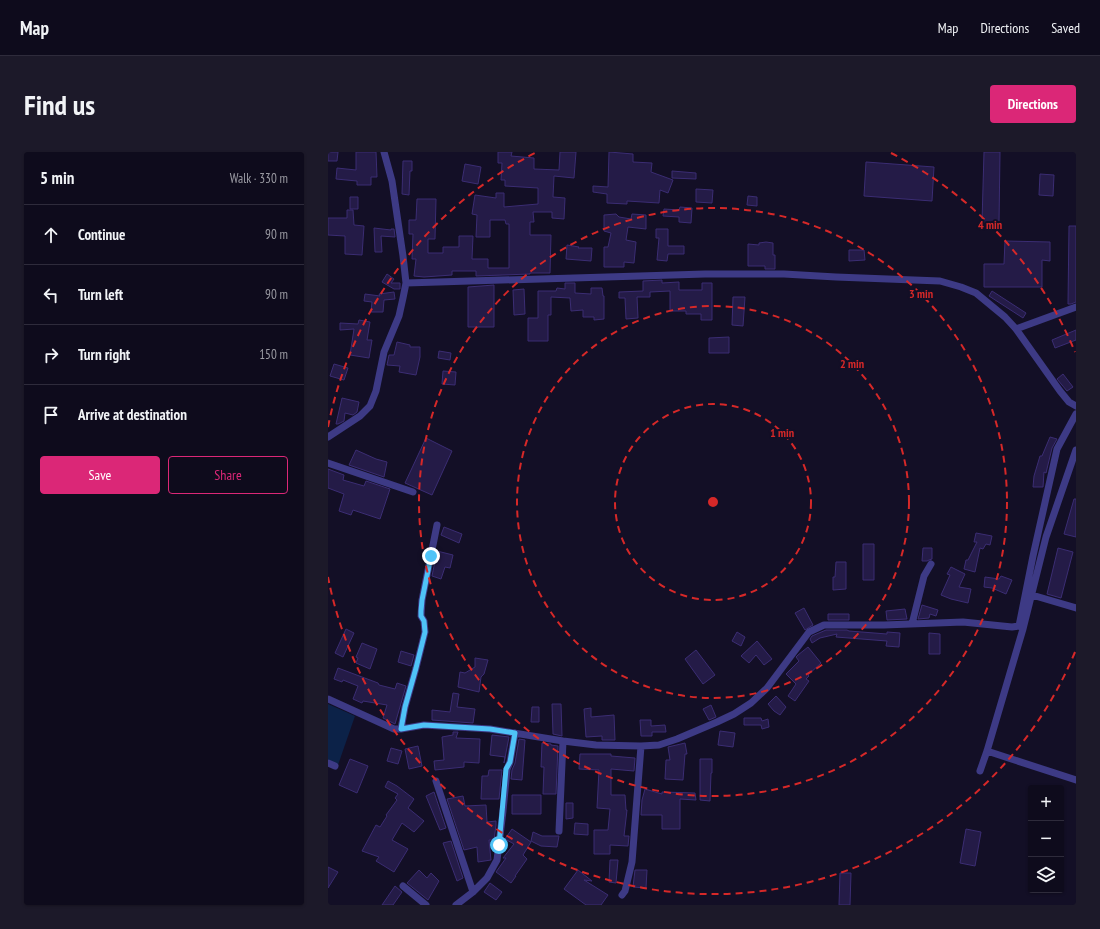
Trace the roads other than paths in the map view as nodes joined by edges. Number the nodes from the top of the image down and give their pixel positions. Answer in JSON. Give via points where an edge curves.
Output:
{"nodes":[{"id":1,"x":384,"y":152,"type":"edge"},
{"id":2,"x":406,"y":282,"type":"junction"},
{"id":3,"x":1076,"y":307,"type":"edge"},
{"id":4,"x":1016,"y":329,"type":"junction"},
{"id":5,"x":1076,"y":406,"type":"edge"},
{"id":6,"x":1076,"y":414,"type":"edge"},
{"id":7,"x":328,"y":437,"type":"edge"},
{"id":8,"x":1076,"y":450,"type":"edge"},
{"id":9,"x":328,"y":463,"type":"edge"},
{"id":10,"x":413,"y":492,"type":"dead end"},
{"id":11,"x":437,"y":525,"type":"dead end"},
{"id":12,"x":931,"y":564,"type":"dead end"},
{"id":13,"x":1032,"y":595,"type":"junction"},
{"id":14,"x":1076,"y":608,"type":"edge"},
{"id":15,"x":912,"y":624,"type":"junction"},
{"id":16,"x":1021,"y":628,"type":"junction"},
{"id":17,"x":328,"y":699,"type":"edge"},
{"id":18,"x":401,"y":729,"type":"junction"},
{"id":19,"x":515,"y":733,"type":"junction"},
{"id":20,"x":562,"y":740,"type":"junction"},
{"id":21,"x":641,"y":746,"type":"junction"},
{"id":22,"x":987,"y":751,"type":"junction"},
{"id":23,"x":980,"y":771,"type":"dead end"},
{"id":24,"x":1076,"y":780,"type":"edge"},
{"id":25,"x":436,"y":781,"type":"dead end"},
{"id":26,"x":559,"y":831,"type":"dead end"},
{"id":27,"x":403,"y":886,"type":"dead end"},
{"id":28,"x":473,"y":892,"type":"junction"},
{"id":29,"x":622,"y":895,"type":"dead end"},
{"id":30,"x":426,"y":905,"type":"edge"},
{"id":31,"x":456,"y":905,"type":"edge"}],
"edges":[{"from":1,"to":2,"type":"street","via":[[392,181]]},
{"from":2,"to":4,"type":"street","via":[[706,274],[776,274],[940,281],[976,293]]},
{"from":2,"to":7,"type":"street","via":[[399,316],[384,352],[376,391],[370,406],[360,416]]},
{"from":3,"to":4,"type":"street"},
{"from":4,"to":5,"type":"street","via":[[1060,391]]},
{"from":6,"to":16,"type":"street","via":[[1057,449],[1033,556]]},
{"from":8,"to":13,"type":"street","via":[[1046,538]]},
{"from":9,"to":10,"type":"street"},
{"from":11,"to":18,"type":"street","via":[[422,600],[421,616],[425,632]]},
{"from":12,"to":15,"type":"street","via":[[924,576]]},
{"from":13,"to":14,"type":"street"},
{"from":13,"to":16,"type":"street"},
{"from":15,"to":16,"type":"street","via":[[963,622]]},
{"from":15,"to":21,"type":"street","via":[[831,624],[816,628],[809,632],[767,688],[751,703],[734,714],[677,739],[659,745]]},
{"from":16,"to":22,"type":"street"},
{"from":17,"to":18,"type":"street","via":[[394,729]]},
{"from":18,"to":19,"type":"street","via":[[424,725]]},
{"from":19,"to":20,"type":"street"},
{"from":19,"to":28,"type":"street","via":[[510,762],[506,769],[497,860],[487,878]]},
{"from":20,"to":21,"type":"street","via":[[596,745]]},
{"from":20,"to":26,"type":"street"},
{"from":21,"to":29,"type":"street","via":[[632,862]]},
{"from":22,"to":23,"type":"street"},
{"from":22,"to":24,"type":"street"},
{"from":25,"to":28,"type":"street"},
{"from":27,"to":30,"type":"street"},
{"from":28,"to":31,"type":"street"}]}
